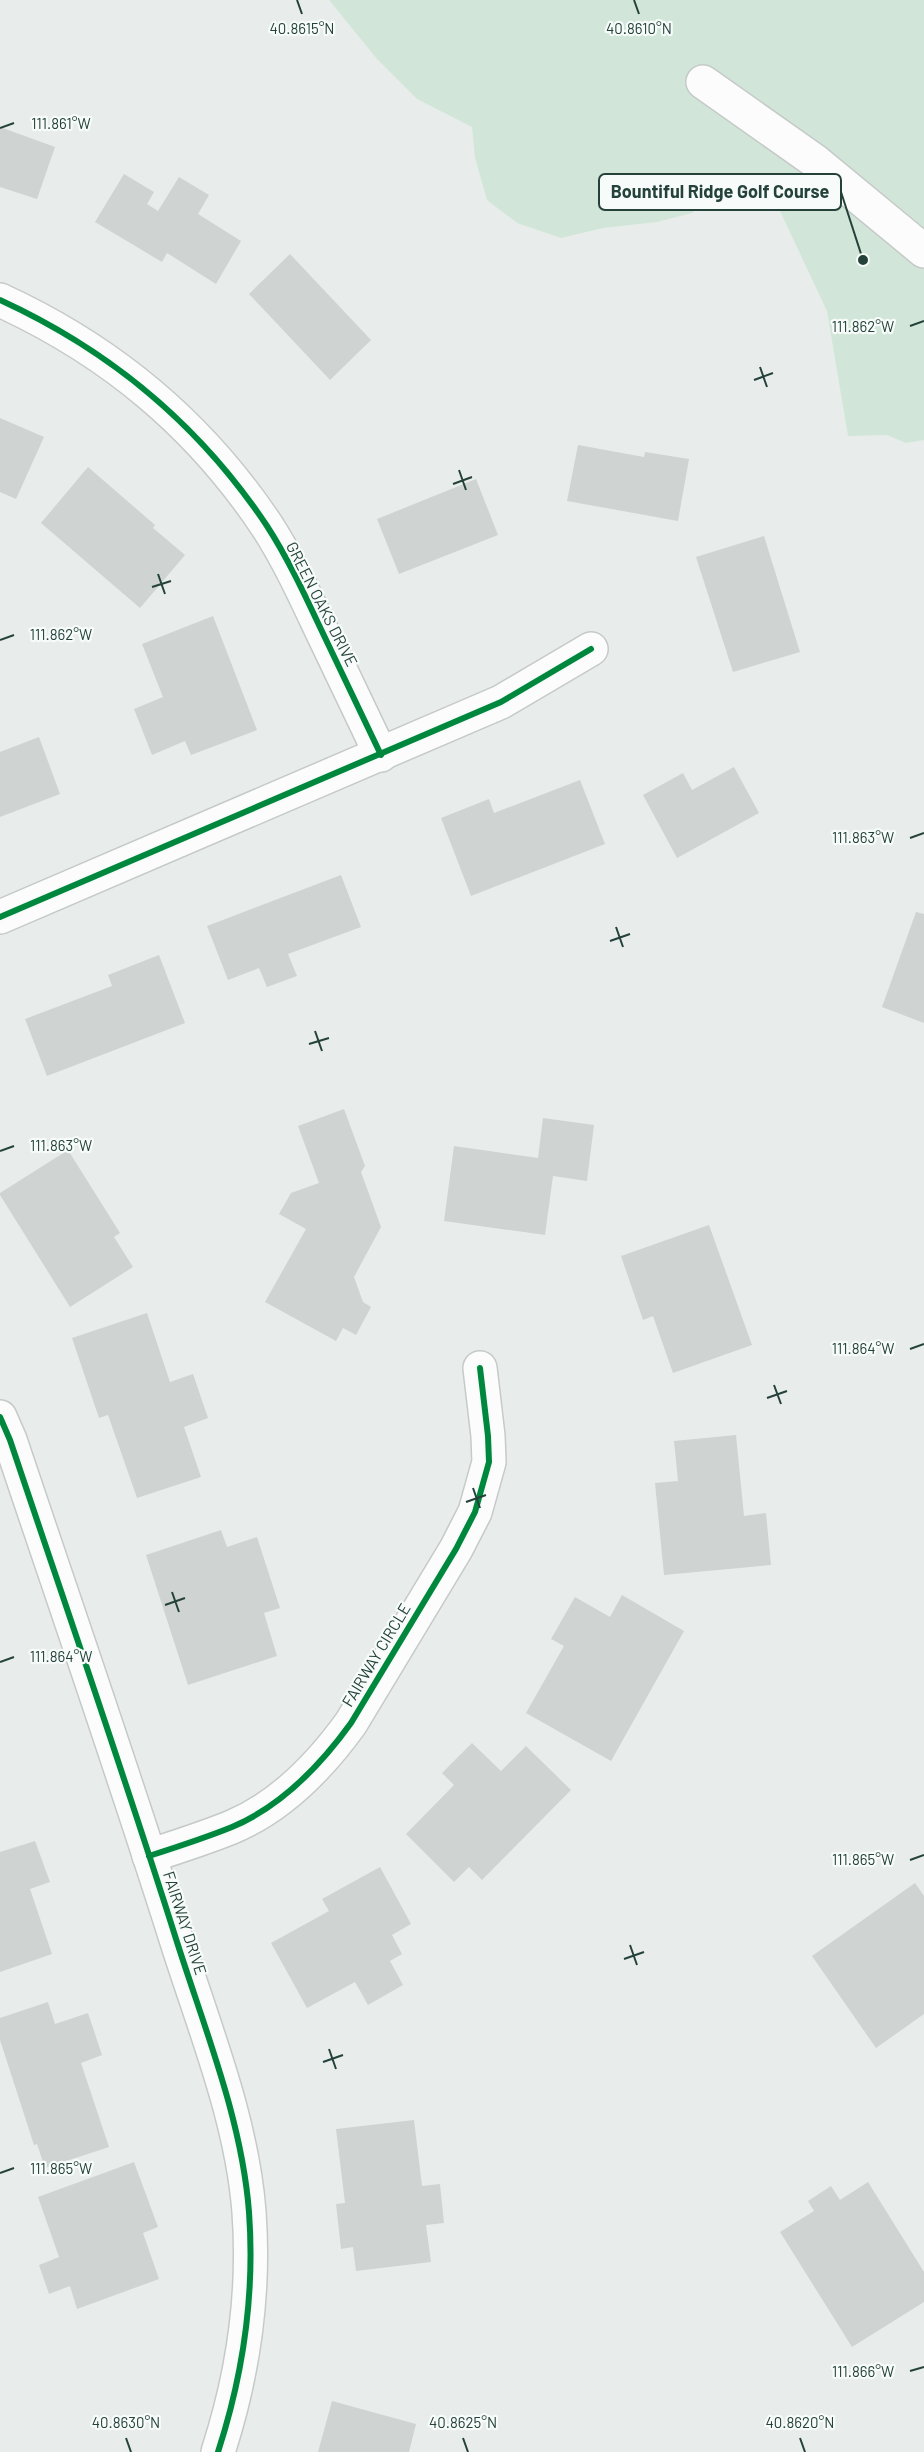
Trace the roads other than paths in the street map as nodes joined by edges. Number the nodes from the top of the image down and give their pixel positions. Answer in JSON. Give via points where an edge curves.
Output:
{"nodes":[{"id":1,"x":703,"y":82,"type":"dead end"},
{"id":2,"x":924,"y":251,"type":"edge"},
{"id":3,"x":0,"y":300,"type":"edge"},
{"id":4,"x":591,"y":649,"type":"dead end"},
{"id":5,"x":381,"y":755,"type":"junction"},
{"id":6,"x":0,"y":917,"type":"edge"},
{"id":7,"x":480,"y":1368,"type":"dead end"},
{"id":8,"x":0,"y":1417,"type":"edge"},
{"id":9,"x":150,"y":1856,"type":"junction"},
{"id":10,"x":218,"y":2452,"type":"edge"}],
"edges":[{"from":1,"to":2,"type":"street","via":[[815,161]]},
{"from":3,"to":5,"type":"street","name":"GREEN OAKS DRIVE","via":[[45,321],[142,386],[187,427],[229,474],[268,528],[300,584]]},
{"from":4,"to":5,"type":"street","via":[[501,702]]},
{"from":5,"to":6,"type":"street"},
{"from":7,"to":9,"type":"street","name":"FAIRWAY CIRCLE","via":[[489,1462],[475,1512],[351,1723],[309,1773],[261,1812],[234,1827]]},
{"from":8,"to":9,"type":"street","name":"FAIRWAY DRIVE"},
{"from":9,"to":10,"type":"street","name":"FAIRWAY DRIVE","via":[[228,2102],[249,2212],[249,2275],[242,2358]]}]}
